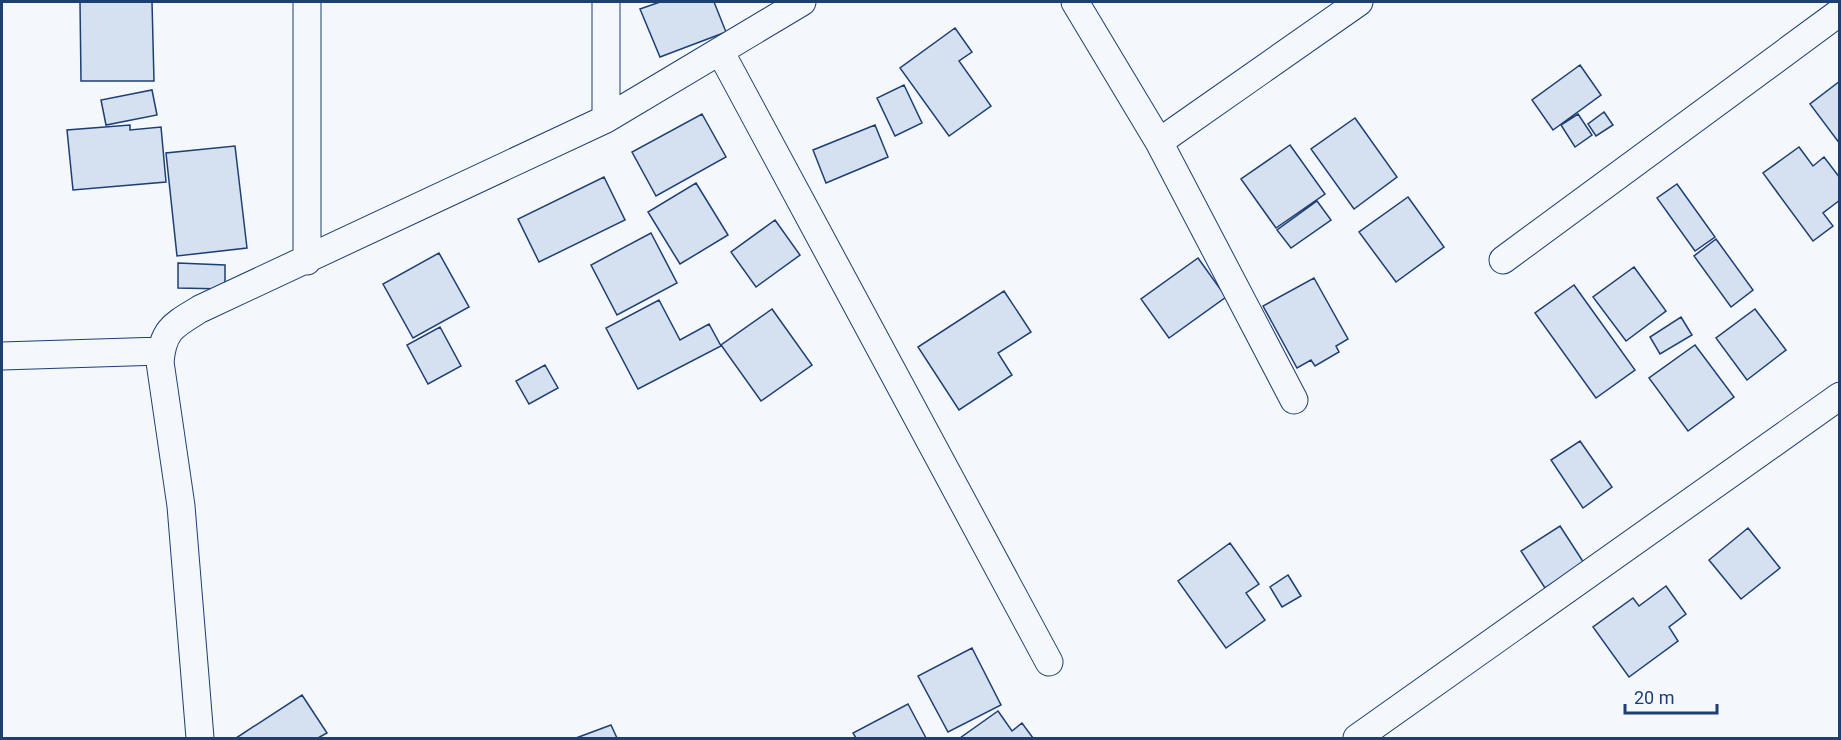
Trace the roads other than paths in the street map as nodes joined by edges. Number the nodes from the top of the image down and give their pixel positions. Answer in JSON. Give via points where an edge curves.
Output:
{"nodes":[{"id":1,"x":307,"y":2,"type":"edge"},
{"id":2,"x":606,"y":2,"type":"edge"},
{"id":3,"x":802,"y":2,"type":"edge"},
{"id":4,"x":1075,"y":2,"type":"edge"},
{"id":5,"x":1359,"y":2,"type":"edge"},
{"id":6,"x":1839,"y":12,"type":"edge"},
{"id":7,"x":720,"y":51,"type":"junction"},
{"id":8,"x":606,"y":119,"type":"junction"},
{"id":9,"x":1159,"y":142,"type":"junction"},
{"id":10,"x":1503,"y":260,"type":"dead end"},
{"id":11,"x":307,"y":261,"type":"junction"},
{"id":12,"x":161,"y":351,"type":"junction"},
{"id":13,"x":2,"y":356,"type":"edge"},
{"id":14,"x":1839,"y":396,"type":"edge"},
{"id":15,"x":1294,"y":400,"type":"dead end"},
{"id":16,"x":1049,"y":662,"type":"dead end"},
{"id":17,"x":200,"y":738,"type":"edge"},
{"id":18,"x":1357,"y":738,"type":"edge"}],
"edges":[{"from":1,"to":11,"type":"street"},
{"from":2,"to":8,"type":"street"},
{"from":3,"to":7,"type":"street"},
{"from":4,"to":9,"type":"street"},
{"from":5,"to":9,"type":"street"},
{"from":6,"to":10,"type":"street"},
{"from":7,"to":8,"type":"street"},
{"from":7,"to":16,"type":"street"},
{"from":8,"to":11,"type":"street"},
{"from":9,"to":15,"type":"street"},
{"from":11,"to":12,"type":"street","via":[[185,317],[169,332]]},
{"from":12,"to":13,"type":"street"},
{"from":12,"to":17,"type":"street","via":[[180,506]]},
{"from":14,"to":18,"type":"street"}]}
